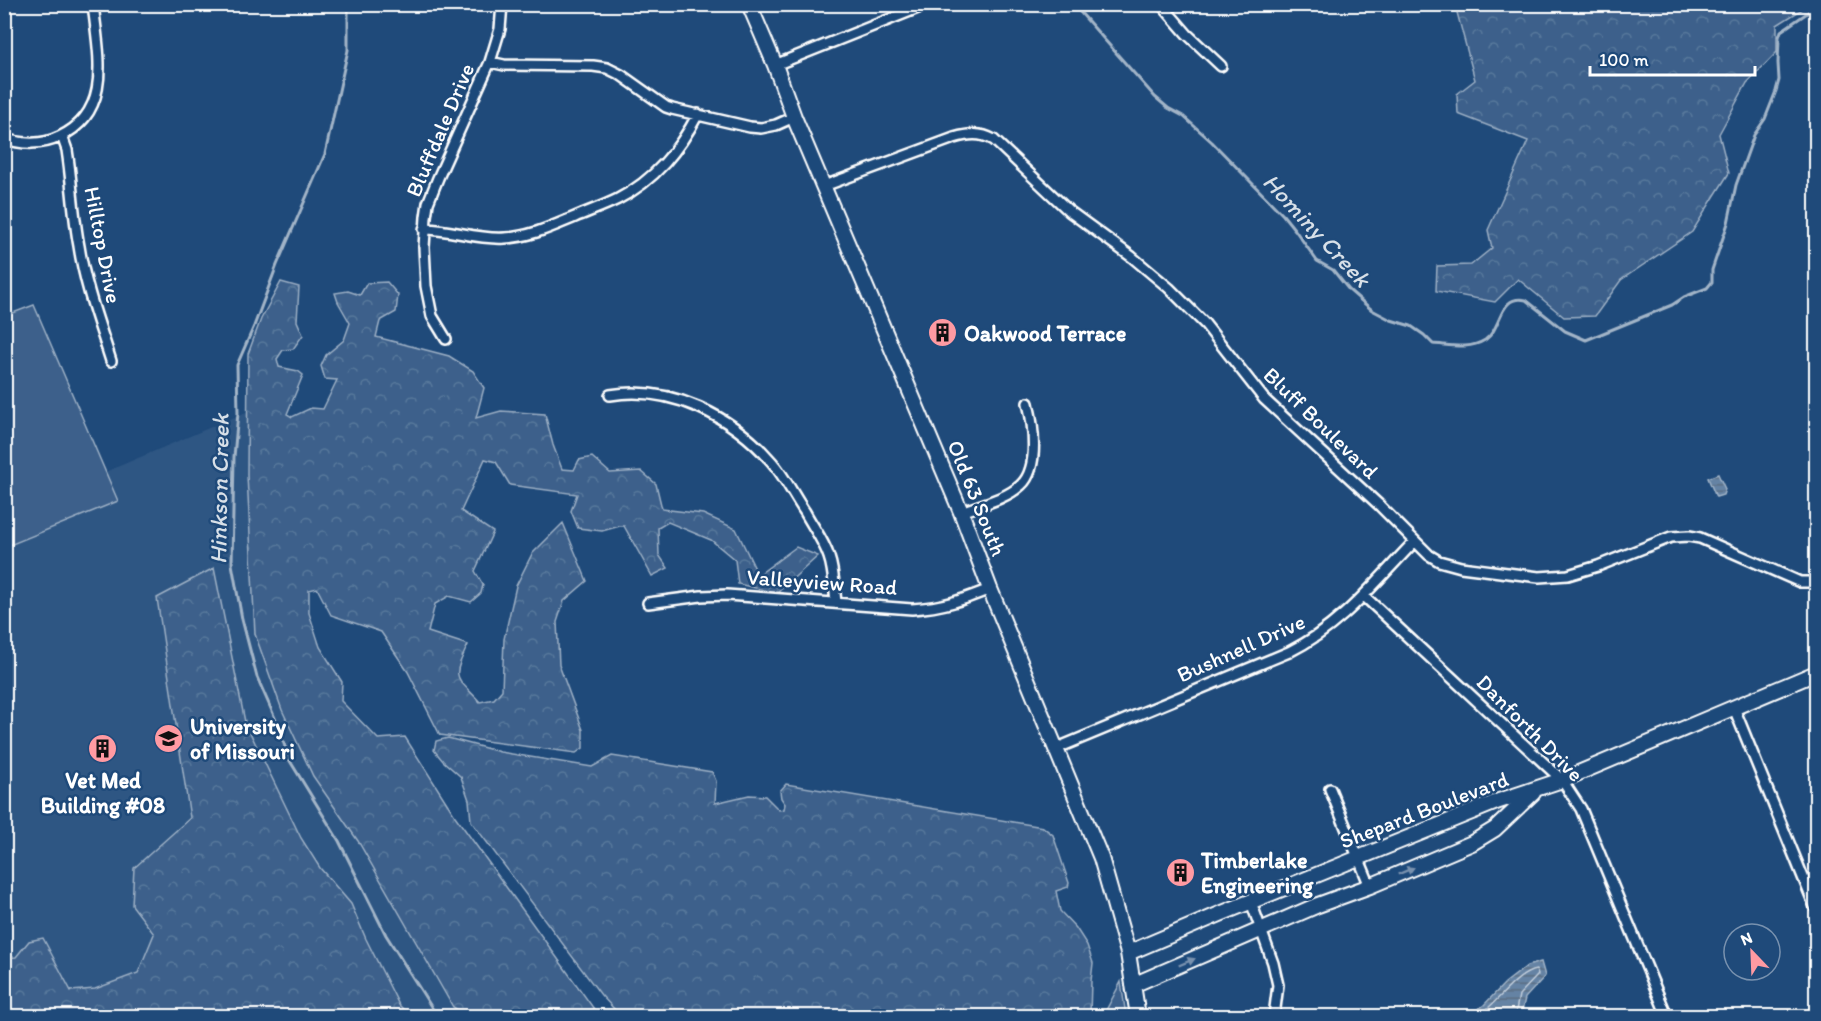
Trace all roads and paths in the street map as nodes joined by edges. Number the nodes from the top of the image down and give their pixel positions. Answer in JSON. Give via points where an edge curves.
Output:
{"nodes":[{"id":1,"x":93,"y":4,"type":"edge"},
{"id":2,"x":502,"y":4,"type":"edge"},
{"id":3,"x":749,"y":4,"type":"edge"},
{"id":4,"x":928,"y":4,"type":"edge"},
{"id":5,"x":1161,"y":4,"type":"edge"},
{"id":6,"x":490,"y":62,"type":"junction"},
{"id":7,"x":775,"y":65,"type":"junction"},
{"id":8,"x":1221,"y":66,"type":"dead end"},
{"id":9,"x":698,"y":114,"type":"junction"},
{"id":10,"x":794,"y":117,"type":"junction"},
{"id":11,"x":62,"y":136,"type":"junction"},
{"id":12,"x":4,"y":138,"type":"edge"},
{"id":13,"x":824,"y":186,"type":"junction"},
{"id":14,"x":424,"y":229,"type":"junction"},
{"id":15,"x":446,"y":339,"type":"dead end"},
{"id":16,"x":111,"y":361,"type":"dead end"},
{"id":17,"x":610,"y":395,"type":"dead end"},
{"id":18,"x":1028,"y":403,"type":"dead end"},
{"id":19,"x":961,"y":512,"type":"junction"},
{"id":20,"x":1415,"y":541,"type":"junction"},
{"id":21,"x":1816,"y":582,"type":"edge"},
{"id":22,"x":990,"y":589,"type":"junction"},
{"id":23,"x":1364,"y":596,"type":"junction"},
{"id":24,"x":836,"y":602,"type":"junction"},
{"id":25,"x":648,"y":603,"type":"dead end"},
{"id":26,"x":1816,"y":674,"type":"edge"},
{"id":27,"x":1734,"y":708,"type":"junction"},
{"id":28,"x":1055,"y":749,"type":"junction"},
{"id":29,"x":1562,"y":780,"type":"junction"},
{"id":30,"x":1330,"y":789,"type":"dead end"},
{"id":31,"x":1536,"y":790,"type":"junction"},
{"id":32,"x":1359,"y":858,"type":"junction"},
{"id":33,"x":1370,"y":886,"type":"junction"},
{"id":34,"x":1251,"y":902,"type":"junction"},
{"id":35,"x":1816,"y":909,"type":"edge"},
{"id":36,"x":1262,"y":929,"type":"junction"},
{"id":37,"x":1128,"y":953,"type":"junction"},
{"id":38,"x":1133,"y":985,"type":"junction"},
{"id":39,"x":1138,"y":1017,"type":"edge"},
{"id":40,"x":1274,"y":1017,"type":"edge"},
{"id":41,"x":1667,"y":1017,"type":"edge"}],
"edges":[{"from":1,"to":11,"type":"street","via":[[98,89],[82,121]]},
{"from":2,"to":6,"type":"street","name":"Bluffdale Drive"},
{"from":3,"to":7,"type":"street","name":"Old 63 South"},
{"from":4,"to":7,"type":"street"},
{"from":5,"to":8,"type":"street"},
{"from":6,"to":9,"type":"street","via":[[607,68],[666,107]]},
{"from":6,"to":14,"type":"street","name":"Bluffdale Drive","via":[[428,203]]},
{"from":7,"to":10,"type":"street","name":"Old 63 South"},
{"from":9,"to":10,"type":"street","via":[[761,128]]},
{"from":9,"to":14,"type":"street","via":[[667,162],[651,178],[615,200],[541,231],[514,237],[484,238]]},
{"from":10,"to":13,"type":"street","name":"Old 63 South"},
{"from":11,"to":12,"type":"street","via":[[47,142]]},
{"from":11,"to":16,"type":"street","name":"Hilltop Drive","via":[[83,269]]},
{"from":13,"to":19,"type":"street","name":"Old 63 South"},
{"from":13,"to":20,"type":"street","name":"Bluff Boulevard","via":[[954,138],[973,134],[994,140],[1069,211],[1169,288],[1205,324],[1264,399]]},
{"from":14,"to":15,"type":"street","name":"Bluffdale Drive","via":[[424,271],[432,316]]},
{"from":17,"to":24,"type":"street","via":[[639,392],[688,403],[720,419],[756,445],[781,474],[826,549]]},
{"from":18,"to":19,"type":"street","via":[[1033,448],[1026,479],[1011,492]]},
{"from":19,"to":22,"type":"street","name":"Old 63 South"},
{"from":20,"to":21,"type":"street","name":"Bluff Boulevard","via":[[1445,564],[1539,577],[1568,575],[1671,537],[1689,536],[1800,582]]},
{"from":20,"to":23,"type":"street","name":"Bushnell Drive"},
{"from":22,"to":24,"type":"street","name":"Valleyview Road","via":[[930,608]]},
{"from":22,"to":28,"type":"street","name":"Old 63 South"},
{"from":23,"to":28,"type":"street","name":"Bushnell Drive","via":[[1326,630],[1289,652]]},
{"from":23,"to":29,"type":"street","name":"Danforth Drive"},
{"from":24,"to":25,"type":"street","name":"Valleyview Road","via":[[728,595]]},
{"from":26,"to":27,"type":"street","name":"Shepard Boulevard"},
{"from":27,"to":29,"type":"street","name":"Shepard Boulevard"},
{"from":27,"to":35,"type":"street"},
{"from":28,"to":37,"type":"street","name":"Old 63 South","via":[[1101,858]]},
{"from":29,"to":31,"type":"street","name":"Shepard Boulevard"},
{"from":29,"to":41,"type":"street","name":"Danforth Drive","via":[[1581,809]]},
{"from":30,"to":32,"type":"street"},
{"from":31,"to":32,"type":"street","name":"Shepard Boulevard","via":[[1499,801]]},
{"from":33,"to":31,"type":"street","name":"Shepard Boulevard","one_way":true,"via":[[1472,843],[1495,829]]},
{"from":32,"to":33,"type":"street"},
{"from":32,"to":34,"type":"street","name":"Shepard Boulevard"},
{"from":33,"to":36,"type":"street","name":"Shepard Boulevard"},
{"from":34,"to":36,"type":"street"},
{"from":34,"to":37,"type":"street","name":"Shepard Boulevard"},
{"from":38,"to":36,"type":"street","name":"Shepard Boulevard","one_way":true},
{"from":36,"to":40,"type":"street","via":[[1278,985]]},
{"from":37,"to":38,"type":"street","name":"Old 63 South"},
{"from":38,"to":39,"type":"street","name":"Old 63 South"}]}
